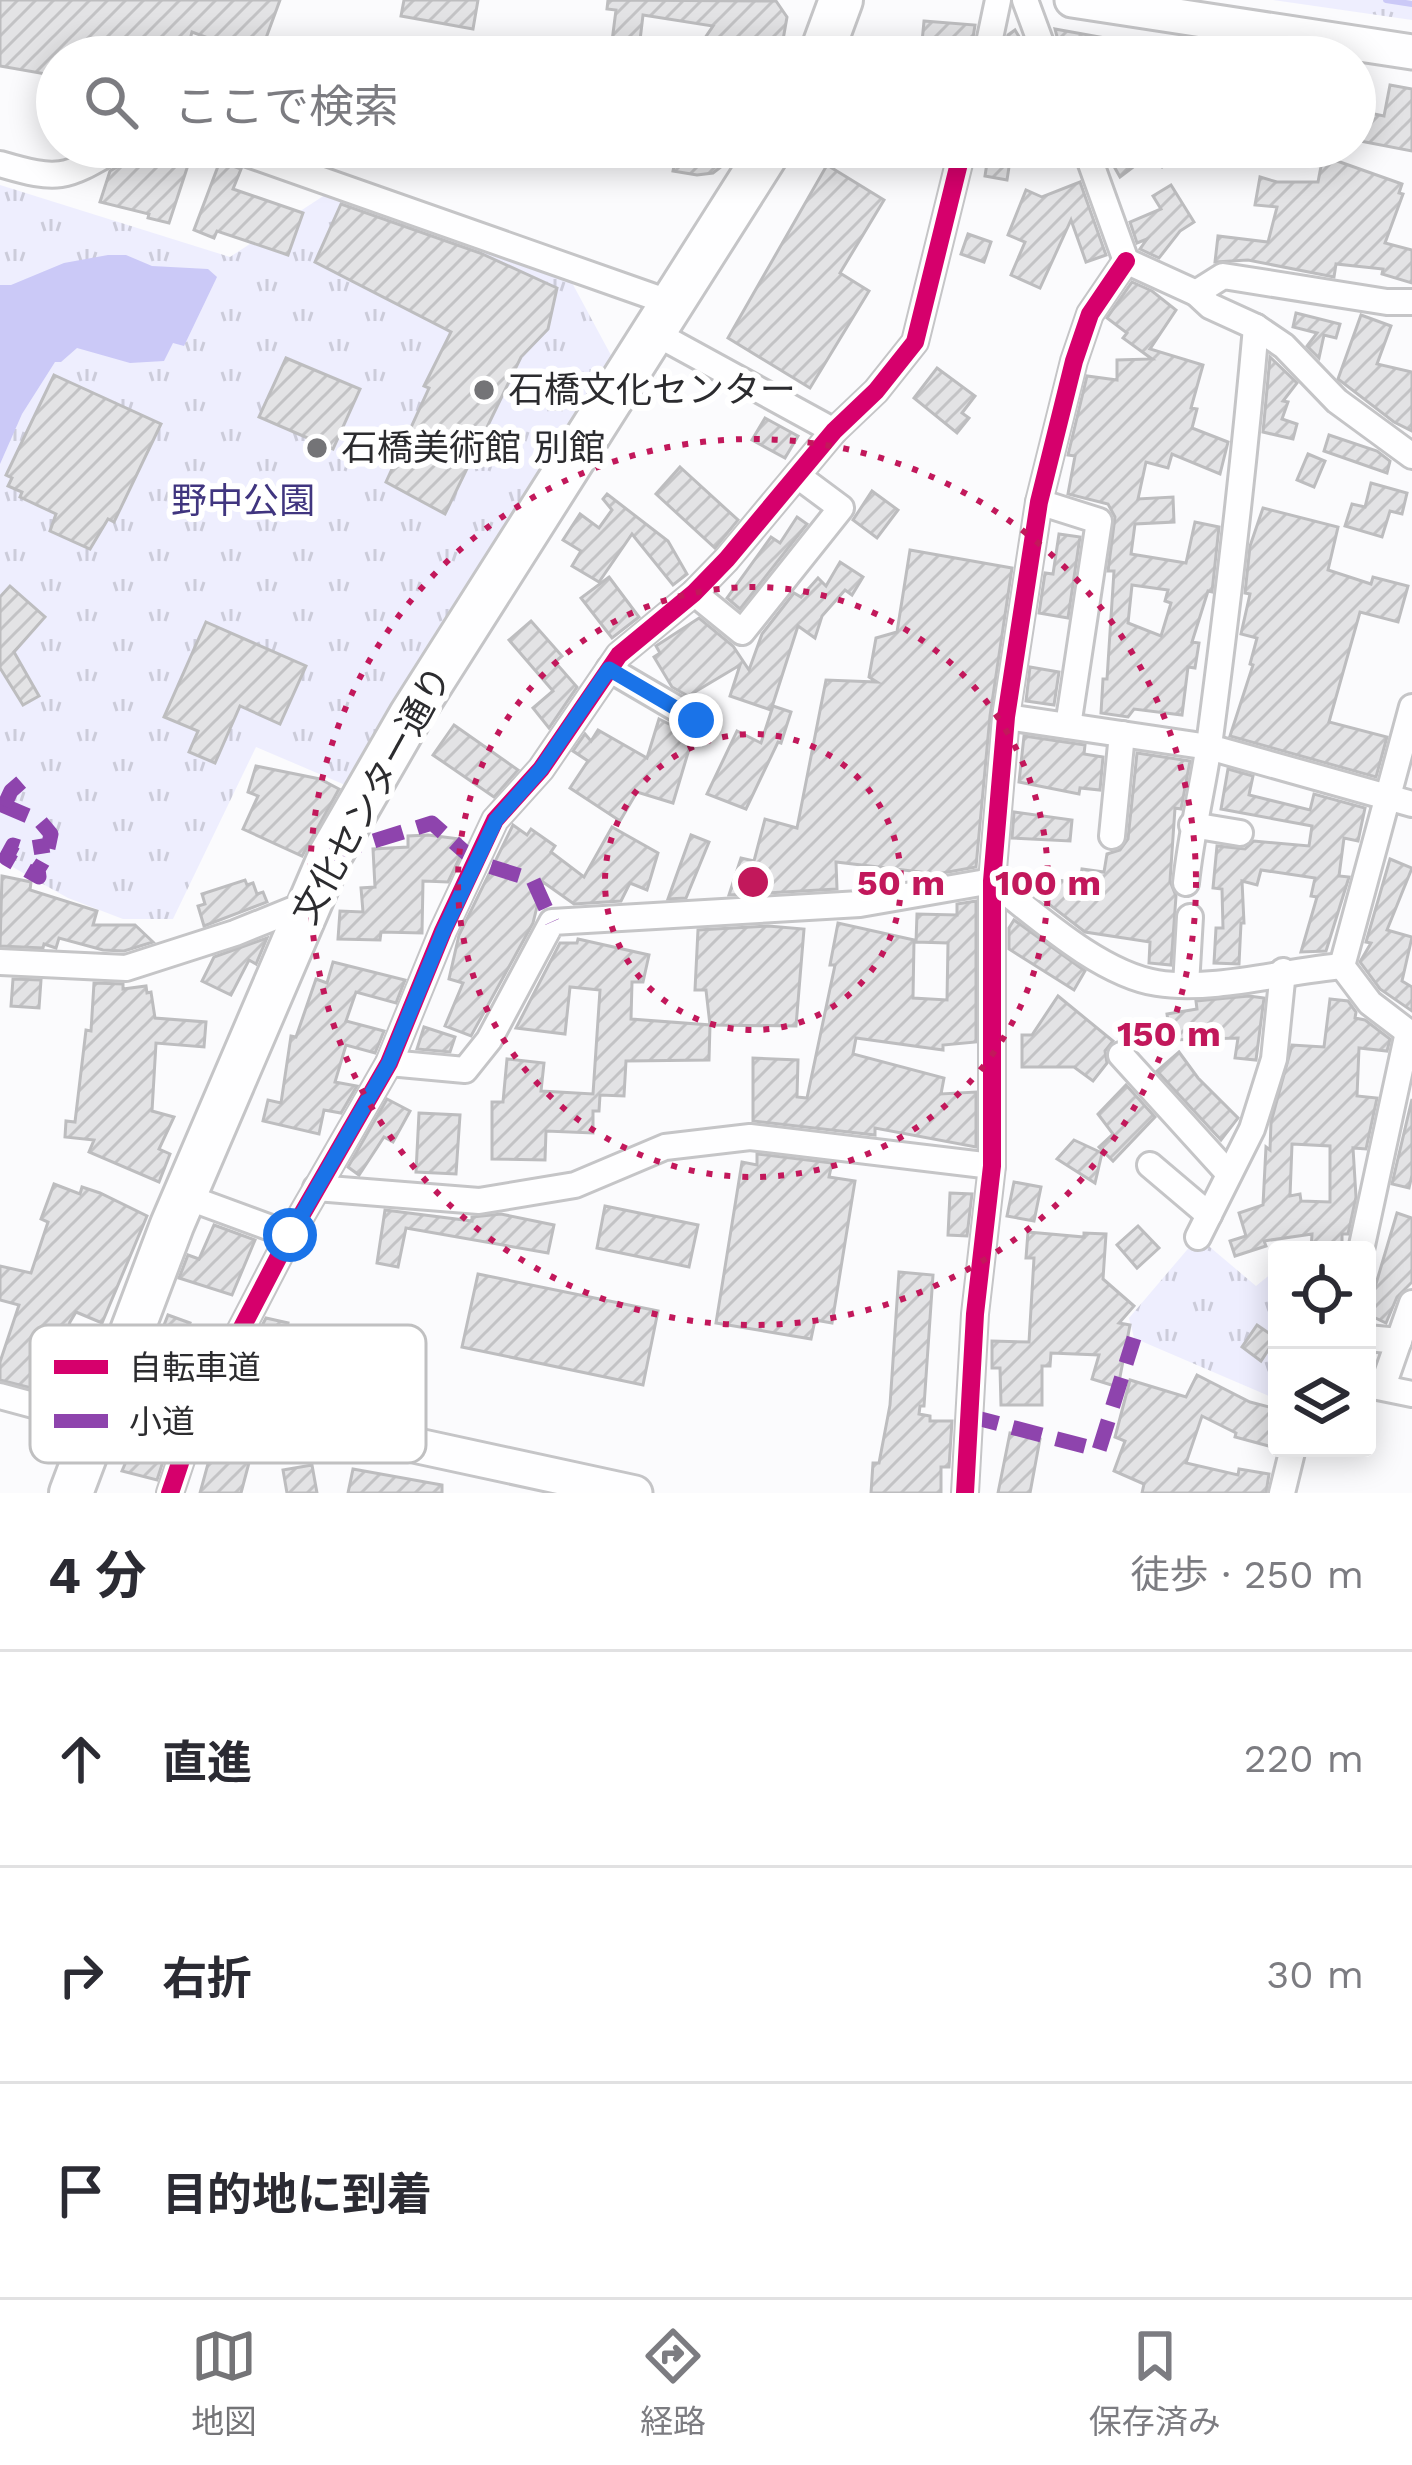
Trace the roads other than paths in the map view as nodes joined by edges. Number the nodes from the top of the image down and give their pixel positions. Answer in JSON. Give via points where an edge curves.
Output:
{"nodes":[{"id":1,"x":841,"y":0,"type":"edge"},
{"id":2,"x":998,"y":0,"type":"edge"},
{"id":3,"x":1024,"y":0,"type":"edge"},
{"id":4,"x":1072,"y":0,"type":"edge"},
{"id":5,"x":828,"y":36,"type":"edge"},
{"id":6,"x":990,"y":36,"type":"edge"},
{"id":7,"x":1038,"y":36,"type":"edge"},
{"id":8,"x":1307,"y":36,"type":"edge"},
{"id":9,"x":1376,"y":46,"type":"edge"},
{"id":10,"x":1412,"y":52,"type":"edge"},
{"id":11,"x":0,"y":164,"type":"edge"},
{"id":12,"x":83,"y":168,"type":"edge"},
{"id":13,"x":282,"y":168,"type":"edge"},
{"id":14,"x":758,"y":168,"type":"edge"},
{"id":15,"x":959,"y":168,"type":"edge"},
{"id":16,"x":1093,"y":168,"type":"edge"},
{"id":17,"x":1126,"y":261,"type":"junction"},
{"id":18,"x":1196,"y":293,"type":"junction"},
{"id":19,"x":1412,"y":302,"type":"edge"},
{"id":20,"x":664,"y":318,"type":"junction"},
{"id":21,"x":1256,"y":327,"type":"junction"},
{"id":22,"x":834,"y":431,"type":"junction"},
{"id":23,"x":1412,"y":456,"type":"edge"},
{"id":24,"x":798,"y":476,"type":"junction"},
{"id":25,"x":1039,"y":502,"type":"junction"},
{"id":26,"x":694,"y":593,"type":"junction"},
{"id":27,"x":609,"y":669,"type":"junction"},
{"id":28,"x":1412,"y":707,"type":"edge"},
{"id":29,"x":1006,"y":717,"type":"junction"},
{"id":30,"x":696,"y":720,"type":"dead end"},
{"id":31,"x":1068,"y":726,"type":"junction"},
{"id":32,"x":1122,"y":734,"type":"junction"},
{"id":33,"x":1208,"y":747,"type":"junction"},
{"id":34,"x":1400,"y":800,"type":"edge"},
{"id":35,"x":1192,"y":825,"type":"junction"},
{"id":36,"x":1240,"y":833,"type":"dead end"},
{"id":37,"x":1112,"y":836,"type":"dead end"},
{"id":38,"x":992,"y":881,"type":"junction"},
{"id":39,"x":1186,"y":883,"type":"dead end"},
{"id":40,"x":308,"y":904,"type":"junction"},
{"id":41,"x":1190,"y":917,"type":"dead end"},
{"id":42,"x":0,"y":962,"type":"edge"},
{"id":43,"x":1342,"y":966,"type":"junction"},
{"id":44,"x":1283,"y":971,"type":"junction"},
{"id":45,"x":1186,"y":985,"type":"junction"},
{"id":46,"x":1410,"y":1034,"type":"edge"},
{"id":47,"x":1121,"y":1055,"type":"dead end"},
{"id":48,"x":389,"y":1063,"type":"junction"},
{"id":49,"x":1150,"y":1165,"type":"dead end"},
{"id":50,"x":992,"y":1166,"type":"junction"},
{"id":51,"x":1229,"y":1174,"type":"junction"},
{"id":52,"x":316,"y":1188,"type":"junction"},
{"id":53,"x":184,"y":1196,"type":"junction"},
{"id":54,"x":290,"y":1235,"type":"junction"},
{"id":55,"x":1363,"y":1241,"type":"edge"},
{"id":56,"x":1412,"y":1303,"type":"edge"},
{"id":57,"x":136,"y":1325,"type":"edge"},
{"id":58,"x":243,"y":1325,"type":"edge"},
{"id":59,"x":1376,"y":1339,"type":"edge"},
{"id":60,"x":1399,"y":1341,"type":"junction"},
{"id":61,"x":1376,"y":1383,"type":"edge"},
{"id":62,"x":1376,"y":1385,"type":"edge"},
{"id":63,"x":1412,"y":1394,"type":"edge"},
{"id":64,"x":0,"y":1396,"type":"edge"},
{"id":65,"x":30,"y":1401,"type":"edge"},
{"id":66,"x":426,"y":1448,"type":"edge"},
{"id":67,"x":1291,"y":1457,"type":"edge"},
{"id":68,"x":83,"y":1463,"type":"edge"},
{"id":69,"x":180,"y":1463,"type":"edge"},
{"id":70,"x":71,"y":1493,"type":"edge"},
{"id":71,"x":170,"y":1493,"type":"edge"},
{"id":72,"x":635,"y":1493,"type":"edge"},
{"id":73,"x":965,"y":1493,"type":"edge"},
{"id":74,"x":1282,"y":1493,"type":"edge"}],
"edges":[{"from":1,"to":5,"type":"highway"},
{"from":2,"to":6,"type":"street"},
{"from":3,"to":7,"type":"street"},
{"from":4,"to":8,"type":"street"},
{"from":9,"to":10,"type":"street"},
{"from":11,"to":12,"type":"street","via":[[57,177]]},
{"from":13,"to":20,"type":"street"},
{"from":14,"to":20,"type":"highway","name":"文化センター通り"},
{"from":15,"to":22,"type":"street","via":[[915,342]]},
{"from":16,"to":17,"type":"street"},
{"from":17,"to":18,"type":"street"},
{"from":17,"to":25,"type":"street","via":[[1090,314]]},
{"from":18,"to":19,"type":"street","via":[[1223,276]]},
{"from":18,"to":21,"type":"street"},
{"from":20,"to":22,"type":"street"},
{"from":20,"to":40,"type":"highway","name":"文化センター通り","via":[[411,715]]},
{"from":21,"to":23,"type":"street"},
{"from":21,"to":33,"type":"street"},
{"from":22,"to":24,"type":"street"},
{"from":24,"to":26,"type":"street"},
{"from":24,"to":26,"type":"street","via":[[842,508],[742,632]]},
{"from":25,"to":29,"type":"street"},
{"from":25,"to":31,"type":"street","via":[[1100,520]]},
{"from":26,"to":27,"type":"street"},
{"from":27,"to":30,"type":"street"},
{"from":27,"to":48,"type":"street","via":[[496,820]]},
{"from":28,"to":34,"type":"street"},
{"from":29,"to":31,"type":"street"},
{"from":29,"to":38,"type":"street"},
{"from":31,"to":32,"type":"street"},
{"from":32,"to":33,"type":"street"},
{"from":32,"to":37,"type":"street"},
{"from":33,"to":34,"type":"street"},
{"from":33,"to":35,"type":"street"},
{"from":34,"to":43,"type":"street"},
{"from":35,"to":36,"type":"street"},
{"from":35,"to":39,"type":"street"},
{"from":38,"to":45,"type":"street","via":[[1116,971]]},
{"from":38,"to":48,"type":"street","via":[[860,904],[552,922],[465,1070]]},
{"from":38,"to":50,"type":"street"},
{"from":40,"to":42,"type":"street","via":[[125,968]]},
{"from":40,"to":53,"type":"highway","name":"文化センター通り"},
{"from":41,"to":45,"type":"street"},
{"from":43,"to":44,"type":"street"},
{"from":43,"to":46,"type":"street","via":[[1370,1003]]},
{"from":44,"to":45,"type":"street"},
{"from":44,"to":51,"type":"street","via":[[1274,1059]]},
{"from":46,"to":55,"type":"street"},
{"from":47,"to":51,"type":"street"},
{"from":48,"to":52,"type":"street"},
{"from":49,"to":51,"type":"street","via":[[1204,1226]]},
{"from":50,"to":52,"type":"street","via":[[750,1138],[665,1147],[575,1185],[478,1201]]},
{"from":50,"to":73,"type":"street"},
{"from":52,"to":54,"type":"street"},
{"from":53,"to":54,"type":"street"},
{"from":53,"to":57,"type":"highway","name":"文化センター通り"},
{"from":54,"to":58,"type":"street"},
{"from":56,"to":60,"type":"street"},
{"from":59,"to":60,"type":"street"},
{"from":60,"to":61,"type":"street"},
{"from":62,"to":63,"type":"street"},
{"from":64,"to":65,"type":"street"},
{"from":66,"to":72,"type":"street"},
{"from":67,"to":74,"type":"street"},
{"from":68,"to":70,"type":"highway","name":"文化センター通り"},
{"from":69,"to":71,"type":"street"}]}
